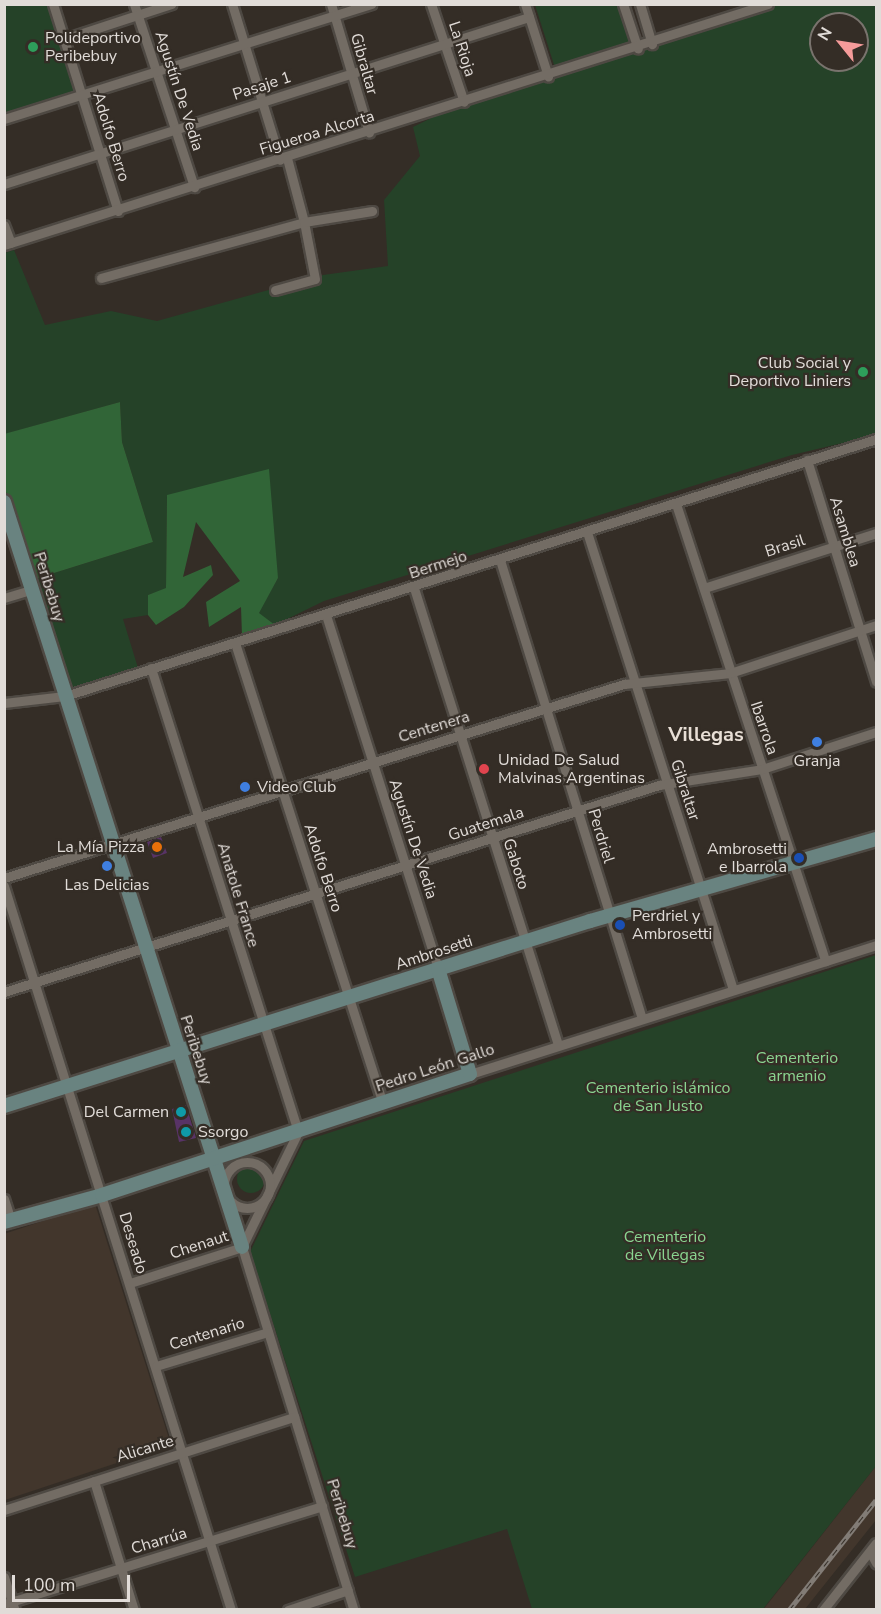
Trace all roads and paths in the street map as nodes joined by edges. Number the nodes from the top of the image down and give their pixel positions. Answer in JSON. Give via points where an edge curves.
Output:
{"nodes":[{"id":1,"x":53,"y":4,"type":"edge"},
{"id":2,"x":134,"y":4,"type":"edge"},
{"id":3,"x":171,"y":4,"type":"edge"},
{"id":4,"x":232,"y":4,"type":"edge"},
{"id":5,"x":332,"y":4,"type":"edge"},
{"id":6,"x":371,"y":4,"type":"edge"},
{"id":7,"x":431,"y":4,"type":"edge"},
{"id":8,"x":525,"y":4,"type":"edge"},
{"id":9,"x":624,"y":4,"type":"edge"},
{"id":10,"x":640,"y":4,"type":"edge"},
{"id":11,"x":768,"y":4,"type":"edge"},
{"id":12,"x":742,"y":9,"type":"edge"},
{"id":13,"x":137,"y":15,"type":"junction"},
{"id":14,"x":335,"y":16,"type":"junction"},
{"id":15,"x":529,"y":17,"type":"junction"},
{"id":16,"x":64,"y":39,"type":"junction"},
{"id":17,"x":445,"y":43,"type":"junction"},
{"id":18,"x":652,"y":44,"type":"junction"},
{"id":19,"x":245,"y":46,"type":"junction"},
{"id":20,"x":638,"y":49,"type":"junction"},
{"id":21,"x":156,"y":71,"type":"junction"},
{"id":22,"x":351,"y":73,"type":"junction"},
{"id":23,"x":548,"y":76,"type":"junction"},
{"id":24,"x":82,"y":96,"type":"junction"},
{"id":25,"x":261,"y":102,"type":"junction"},
{"id":26,"x":464,"y":102,"type":"junction"},
{"id":27,"x":4,"y":118,"type":"edge"},
{"id":28,"x":173,"y":130,"type":"junction"},
{"id":29,"x":369,"y":132,"type":"junction"},
{"id":30,"x":100,"y":153,"type":"junction"},
{"id":31,"x":284,"y":159,"type":"junction"},
{"id":32,"x":4,"y":184,"type":"edge"},
{"id":33,"x":194,"y":187,"type":"junction"},
{"id":34,"x":118,"y":211,"type":"junction"},
{"id":35,"x":372,"y":211,"type":"dead end"},
{"id":36,"x":304,"y":222,"type":"junction"},
{"id":37,"x":4,"y":225,"type":"edge"},
{"id":38,"x":8,"y":244,"type":"edge"},
{"id":39,"x":101,"y":278,"type":"dead end"},
{"id":40,"x":275,"y":290,"type":"dead end"},
{"id":41,"x":876,"y":439,"type":"edge"},
{"id":42,"x":807,"y":460,"type":"junction"},
{"id":43,"x":4,"y":502,"type":"edge"},
{"id":44,"x":676,"y":504,"type":"junction"},
{"id":45,"x":587,"y":532,"type":"junction"},
{"id":46,"x":876,"y":532,"type":"edge"},
{"id":47,"x":833,"y":546,"type":"junction"},
{"id":48,"x":501,"y":560,"type":"junction"},
{"id":49,"x":414,"y":588,"type":"junction"},
{"id":50,"x":704,"y":588,"type":"junction"},
{"id":51,"x":33,"y":589,"type":"junction"},
{"id":52,"x":4,"y":598,"type":"edge"},
{"id":53,"x":326,"y":615,"type":"junction"},
{"id":54,"x":876,"y":625,"type":"edge"},
{"id":55,"x":861,"y":630,"type":"junction"},
{"id":56,"x":235,"y":643,"type":"junction"},
{"id":57,"x":151,"y":668,"type":"junction"},
{"id":58,"x":730,"y":673,"type":"junction"},
{"id":59,"x":876,"y":681,"type":"edge"},
{"id":60,"x":634,"y":682,"type":"junction"},
{"id":61,"x":65,"y":696,"type":"junction"},
{"id":62,"x":4,"y":703,"type":"edge"},
{"id":63,"x":546,"y":709,"type":"junction"},
{"id":64,"x":876,"y":732,"type":"edge"},
{"id":65,"x":460,"y":735,"type":"junction"},
{"id":66,"x":371,"y":762,"type":"junction"},
{"id":67,"x":762,"y":769,"type":"junction"},
{"id":68,"x":667,"y":783,"type":"junction"},
{"id":69,"x":283,"y":790,"type":"junction"},
{"id":70,"x":577,"y":810,"type":"junction"},
{"id":71,"x":198,"y":816,"type":"junction"},
{"id":72,"x":492,"y":838,"type":"junction"},
{"id":73,"x":876,"y":839,"type":"edge"},
{"id":74,"x":114,"y":843,"type":"junction"},
{"id":75,"x":792,"y":864,"type":"junction"},
{"id":76,"x":405,"y":865,"type":"junction"},
{"id":77,"x":4,"y":878,"type":"edge"},
{"id":78,"x":4,"y":886,"type":"edge"},
{"id":79,"x":702,"y":890,"type":"junction"},
{"id":80,"x":315,"y":894,"type":"junction"},
{"id":81,"x":610,"y":915,"type":"junction"},
{"id":82,"x":231,"y":921,"type":"junction"},
{"id":83,"x":526,"y":941,"type":"junction"},
{"id":84,"x":876,"y":945,"type":"edge"},
{"id":85,"x":146,"y":947,"type":"junction"},
{"id":86,"x":825,"y":961,"type":"junction"},
{"id":87,"x":438,"y":969,"type":"junction"},
{"id":88,"x":36,"y":982,"type":"junction"},
{"id":89,"x":733,"y":989,"type":"junction"},
{"id":90,"x":4,"y":992,"type":"edge"},
{"id":91,"x":349,"y":998,"type":"junction"},
{"id":92,"x":642,"y":1018,"type":"junction"},
{"id":93,"x":264,"y":1025,"type":"junction"},
{"id":94,"x":558,"y":1045,"type":"junction"},
{"id":95,"x":180,"y":1053,"type":"junction"},
{"id":96,"x":470,"y":1074,"type":"junction"},
{"id":97,"x":69,"y":1085,"type":"junction"},
{"id":98,"x":382,"y":1102,"type":"junction"},
{"id":99,"x":4,"y":1106,"type":"edge"},
{"id":100,"x":298,"y":1132,"type":"junction"},
{"id":101,"x":214,"y":1159,"type":"junction"},
{"id":102,"x":223,"y":1188,"type":"junction"},
{"id":103,"x":102,"y":1195,"type":"junction"},
{"id":104,"x":267,"y":1195,"type":"junction"},
{"id":105,"x":4,"y":1199,"type":"edge"},
{"id":106,"x":8,"y":1221,"type":"edge"},
{"id":107,"x":242,"y":1247,"type":"junction"},
{"id":108,"x":130,"y":1283,"type":"junction"},
{"id":109,"x":268,"y":1332,"type":"junction"},
{"id":110,"x":156,"y":1366,"type":"junction"},
{"id":111,"x":294,"y":1417,"type":"junction"},
{"id":112,"x":183,"y":1453,"type":"junction"},
{"id":113,"x":94,"y":1480,"type":"junction"},
{"id":114,"x":322,"y":1506,"type":"junction"},
{"id":115,"x":4,"y":1510,"type":"edge"},
{"id":116,"x":210,"y":1541,"type":"junction"},
{"id":117,"x":876,"y":1543,"type":"edge"},
{"id":118,"x":870,"y":1552,"type":"junction"},
{"id":119,"x":876,"y":1563,"type":"edge"},
{"id":120,"x":121,"y":1568,"type":"junction"},
{"id":121,"x":4,"y":1577,"type":"edge"},
{"id":122,"x":348,"y":1590,"type":"junction"},
{"id":123,"x":11,"y":1605,"type":"edge"},
{"id":124,"x":134,"y":1610,"type":"edge"},
{"id":125,"x":231,"y":1610,"type":"edge"},
{"id":126,"x":288,"y":1610,"type":"edge"},
{"id":127,"x":354,"y":1610,"type":"edge"},
{"id":128,"x":823,"y":1610,"type":"edge"}],
"edges":[{"from":1,"to":16,"type":"street","name":"Adolfo Berro"},
{"from":2,"to":13,"type":"street","name":"Agustín De Vedia"},
{"from":3,"to":13,"type":"street"},
{"from":4,"to":19,"type":"street"},
{"from":5,"to":14,"type":"street","name":"Gibraltar"},
{"from":6,"to":14,"type":"street"},
{"from":7,"to":17,"type":"street","name":"La Rioja"},
{"from":8,"to":15,"type":"street"},
{"from":9,"to":20,"type":"street"},
{"from":10,"to":18,"type":"street"},
{"from":11,"to":12,"type":"street","name":"Figueroa Alcorta"},
{"from":12,"to":18,"type":"street","name":"Figueroa Alcorta"},
{"from":13,"to":16,"type":"street"},
{"from":13,"to":21,"type":"street","name":"Agustín De Vedia"},
{"from":14,"to":19,"type":"street"},
{"from":14,"to":22,"type":"street","name":"Gibraltar"},
{"from":15,"to":17,"type":"street","name":"Pasaje 1"},
{"from":15,"to":23,"type":"street"},
{"from":16,"to":24,"type":"street","name":"Adolfo Berro"},
{"from":17,"to":22,"type":"street","name":"Pasaje 1"},
{"from":17,"to":26,"type":"street","name":"La Rioja"},
{"from":18,"to":20,"type":"street","name":"Figueroa Alcorta"},
{"from":19,"to":21,"type":"street"},
{"from":19,"to":25,"type":"street"},
{"from":20,"to":23,"type":"street","name":"Figueroa Alcorta"},
{"from":21,"to":24,"type":"street"},
{"from":21,"to":28,"type":"street","name":"Agustín De Vedia"},
{"from":22,"to":25,"type":"street","name":"Pasaje 1"},
{"from":22,"to":29,"type":"street","name":"Gibraltar"},
{"from":23,"to":26,"type":"street","name":"Figueroa Alcorta"},
{"from":24,"to":27,"type":"street"},
{"from":24,"to":30,"type":"street","name":"Adolfo Berro"},
{"from":25,"to":28,"type":"street","name":"Pasaje 1"},
{"from":25,"to":31,"type":"street"},
{"from":26,"to":29,"type":"street","name":"Figueroa Alcorta"},
{"from":28,"to":30,"type":"street","name":"Pasaje 1"},
{"from":28,"to":33,"type":"street","name":"Agustín De Vedia"},
{"from":29,"to":31,"type":"street","name":"Figueroa Alcorta"},
{"from":30,"to":32,"type":"street","name":"Pasaje 1"},
{"from":30,"to":34,"type":"street","name":"Adolfo Berro"},
{"from":31,"to":33,"type":"street","name":"Figueroa Alcorta"},
{"from":31,"to":36,"type":"street"},
{"from":33,"to":34,"type":"street","name":"Figueroa Alcorta"},
{"from":34,"to":38,"type":"street","name":"Figueroa Alcorta"},
{"from":35,"to":36,"type":"street"},
{"from":36,"to":39,"type":"street"},
{"from":36,"to":40,"type":"street","via":[[315,279]]},
{"from":37,"to":38,"type":"street"},
{"from":41,"to":42,"type":"street","name":"Bermejo"},
{"from":42,"to":44,"type":"street","name":"Bermejo"},
{"from":42,"to":47,"type":"street","name":"Asamblea"},
{"from":43,"to":51,"type":"street","name":"Peribebuy"},
{"from":44,"to":45,"type":"street","name":"Bermejo"},
{"from":44,"to":50,"type":"street","name":"Ibarrola"},
{"from":45,"to":48,"type":"street","name":"Bermejo"},
{"from":45,"to":60,"type":"street","name":"Gibraltar"},
{"from":46,"to":47,"type":"street","name":"Brasil"},
{"from":47,"to":50,"type":"street","name":"Brasil"},
{"from":47,"to":55,"type":"street","name":"Asamblea"},
{"from":48,"to":49,"type":"street","name":"Bermejo"},
{"from":48,"to":63,"type":"street","name":"Perdriel"},
{"from":49,"to":53,"type":"street","name":"Bermejo"},
{"from":49,"to":65,"type":"street","name":"Gaboto"},
{"from":50,"to":58,"type":"street","name":"Ibarrola"},
{"from":51,"to":52,"type":"street"},
{"from":51,"to":61,"type":"street","name":"Peribebuy"},
{"from":53,"to":56,"type":"street","name":"Bermejo"},
{"from":53,"to":66,"type":"street","name":"Agustín De Vedia"},
{"from":54,"to":55,"type":"street","name":"Centenera"},
{"from":55,"to":58,"type":"street","name":"Centenera"},
{"from":55,"to":59,"type":"street","name":"Asamblea"},
{"from":56,"to":57,"type":"street","name":"Bermejo"},
{"from":56,"to":69,"type":"street","name":"Adolfo Berro"},
{"from":57,"to":61,"type":"street","name":"Bermejo"},
{"from":57,"to":71,"type":"street","name":"Anatole France"},
{"from":58,"to":60,"type":"street","name":"Centenera"},
{"from":58,"to":67,"type":"street","name":"Ibarrola"},
{"from":60,"to":63,"type":"street","name":"Centenera"},
{"from":60,"to":68,"type":"street","name":"Gibraltar"},
{"from":61,"to":62,"type":"street","name":"Bermejo"},
{"from":61,"to":74,"type":"street","name":"Peribebuy"},
{"from":63,"to":65,"type":"street","name":"Centenera"},
{"from":63,"to":70,"type":"street","name":"Perdriel"},
{"from":64,"to":67,"type":"street","name":"Guatemala"},
{"from":65,"to":66,"type":"street","name":"Centenera"},
{"from":65,"to":72,"type":"street","name":"Gaboto"},
{"from":66,"to":69,"type":"street","name":"Centenera"},
{"from":66,"to":76,"type":"street","name":"Agustín De Vedia"},
{"from":67,"to":68,"type":"street","name":"Guatemala"},
{"from":67,"to":75,"type":"street","name":"Ibarrola"},
{"from":68,"to":70,"type":"street","name":"Guatemala"},
{"from":68,"to":79,"type":"street","name":"Gibraltar"},
{"from":69,"to":71,"type":"street","name":"Centenera"},
{"from":69,"to":80,"type":"street","name":"Adolfo Berro"},
{"from":70,"to":72,"type":"street","name":"Guatemala"},
{"from":70,"to":81,"type":"street","name":"Perdriel"},
{"from":71,"to":74,"type":"street","name":"Centenera"},
{"from":71,"to":82,"type":"street","name":"Anatole France"},
{"from":72,"to":76,"type":"street","name":"Guatemala"},
{"from":72,"to":83,"type":"street","name":"Gaboto"},
{"from":73,"to":75,"type":"street","name":"Ambrosetti"},
{"from":74,"to":77,"type":"street","name":"Centenera"},
{"from":74,"to":85,"type":"street","name":"Peribebuy"},
{"from":75,"to":79,"type":"street","name":"Ambrosetti"},
{"from":75,"to":86,"type":"street","name":"Ibarrola"},
{"from":76,"to":80,"type":"street","name":"Guatemala"},
{"from":76,"to":87,"type":"street","name":"Agustín De Vedia"},
{"from":78,"to":88,"type":"street","name":"Deseado"},
{"from":79,"to":81,"type":"street","name":"Ambrosetti"},
{"from":79,"to":89,"type":"street","name":"Gibraltar"},
{"from":80,"to":82,"type":"street","name":"Guatemala"},
{"from":80,"to":91,"type":"street","name":"Adolfo Berro"},
{"from":81,"to":83,"type":"street","name":"Ambrosetti"},
{"from":81,"to":92,"type":"street","name":"Perdriel"},
{"from":82,"to":85,"type":"street","name":"Guatemala"},
{"from":82,"to":93,"type":"street","name":"Anatole France"},
{"from":83,"to":87,"type":"street","name":"Ambrosetti"},
{"from":83,"to":94,"type":"street","name":"Gaboto"},
{"from":84,"to":86,"type":"street","name":"Pedro León Gallo"},
{"from":85,"to":88,"type":"street","name":"Guatemala"},
{"from":85,"to":95,"type":"street","name":"Peribebuy"},
{"from":86,"to":89,"type":"street","name":"Pedro León Gallo"},
{"from":87,"to":91,"type":"street","name":"Ambrosetti"},
{"from":87,"to":96,"type":"street","name":"Agustín De Vedia"},
{"from":88,"to":90,"type":"street","name":"Guatemala"},
{"from":88,"to":97,"type":"street","name":"Deseado"},
{"from":89,"to":92,"type":"street","name":"Pedro León Gallo"},
{"from":91,"to":93,"type":"street","name":"Ambrosetti"},
{"from":91,"to":98,"type":"street","name":"Adolfo Berro"},
{"from":92,"to":94,"type":"street","name":"Pedro León Gallo"},
{"from":93,"to":95,"type":"street","name":"Ambrosetti"},
{"from":93,"to":100,"type":"street","name":"Anatole France"},
{"from":94,"to":96,"type":"street","name":"Pedro León Gallo"},
{"from":95,"to":97,"type":"street","name":"Ambrosetti"},
{"from":95,"to":101,"type":"street","name":"Peribebuy"},
{"from":96,"to":98,"type":"street","name":"Pedro León Gallo"},
{"from":97,"to":99,"type":"street","name":"Ambrosetti"},
{"from":97,"to":103,"type":"street","name":"Deseado"},
{"from":98,"to":100,"type":"street","name":"Pedro León Gallo"},
{"from":100,"to":101,"type":"street","name":"Pedro León Gallo"},
{"from":100,"to":104,"type":"street"},
{"from":101,"to":102,"type":"street","name":"Peribebuy"},
{"from":101,"to":103,"type":"street","name":"Pedro León Gallo"},
{"from":102,"to":104,"type":"street","via":[[230,1201],[242,1207],[257,1205]]},
{"from":102,"to":104,"type":"street","via":[[231,1167],[254,1162],[266,1172]]},
{"from":102,"to":107,"type":"street","name":"Peribebuy"},
{"from":103,"to":106,"type":"street","name":"Pedro León Gallo"},
{"from":103,"to":108,"type":"street","name":"Deseado"},
{"from":104,"to":107,"type":"street"},
{"from":105,"to":106,"type":"street"},
{"from":107,"to":108,"type":"street","name":"Chenaut"},
{"from":107,"to":109,"type":"street","name":"Peribebuy"},
{"from":108,"to":110,"type":"street","name":"Deseado"},
{"from":109,"to":110,"type":"street","name":"Centenario"},
{"from":109,"to":111,"type":"street","name":"Peribebuy"},
{"from":110,"to":112,"type":"street","name":"Deseado"},
{"from":111,"to":112,"type":"street","name":"Alicante"},
{"from":111,"to":114,"type":"street","name":"Peribebuy"},
{"from":112,"to":113,"type":"street","name":"Alicante"},
{"from":112,"to":116,"type":"street","name":"Deseado"},
{"from":113,"to":115,"type":"street","name":"Alicante"},
{"from":113,"to":120,"type":"street"},
{"from":114,"to":116,"type":"street","name":"Charrúa"},
{"from":114,"to":122,"type":"street","name":"Peribebuy"},
{"from":116,"to":120,"type":"street","name":"Charrúa"},
{"from":116,"to":125,"type":"street","name":"Deseado"},
{"from":117,"to":118,"type":"street"},
{"from":118,"to":119,"type":"street"},
{"from":118,"to":128,"type":"street"},
{"from":120,"to":123,"type":"street","name":"Charrúa"},
{"from":120,"to":124,"type":"street"},
{"from":121,"to":123,"type":"street"},
{"from":122,"to":126,"type":"street"},
{"from":122,"to":127,"type":"street","name":"Peribebuy"}]}
